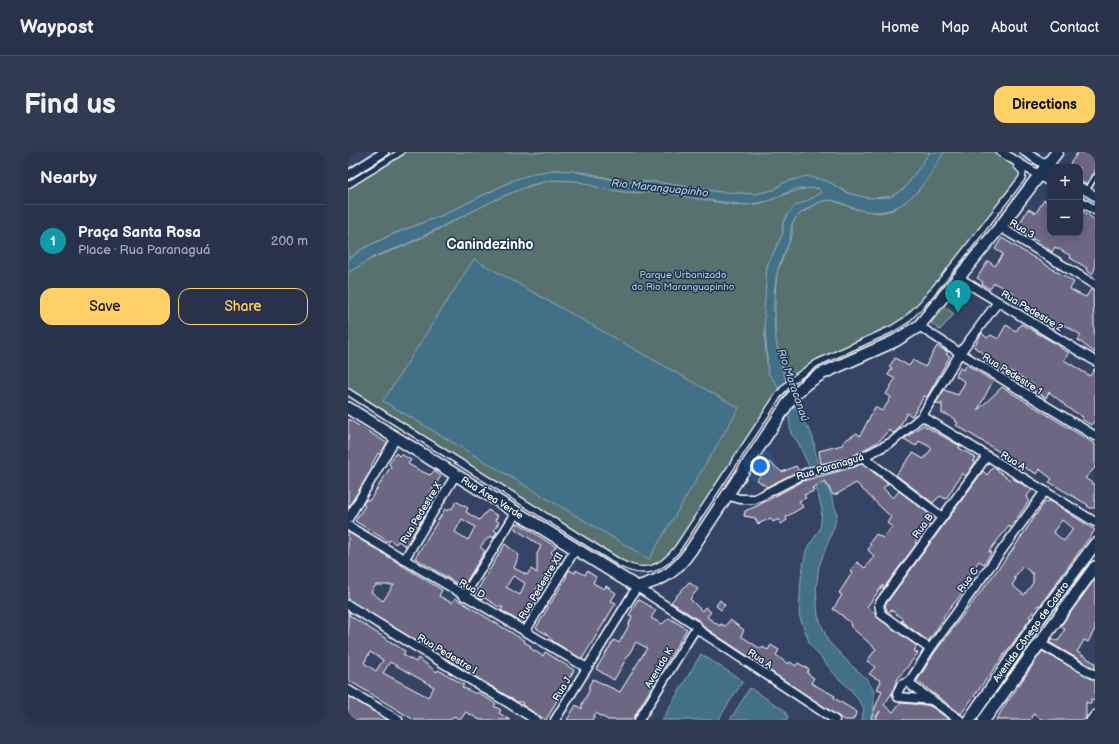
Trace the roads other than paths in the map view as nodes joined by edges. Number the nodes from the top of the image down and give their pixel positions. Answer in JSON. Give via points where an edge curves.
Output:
{"nodes":[{"id":1,"x":384,"y":152,"type":"edge"},
{"id":2,"x":401,"y":152,"type":"edge"},
{"id":3,"x":994,"y":152,"type":"edge"},
{"id":4,"x":1001,"y":152,"type":"edge"},
{"id":5,"x":1025,"y":152,"type":"edge"},
{"id":6,"x":1052,"y":152,"type":"edge"},
{"id":7,"x":1057,"y":152,"type":"edge"},
{"id":8,"x":1048,"y":164,"type":"edge"},
{"id":9,"x":1048,"y":164,"type":"edge"},
{"id":10,"x":1047,"y":166,"type":"edge"},
{"id":11,"x":348,"y":176,"type":"edge"},
{"id":12,"x":1040,"y":176,"type":"junction"},
{"id":13,"x":1095,"y":177,"type":"edge"},
{"id":14,"x":1047,"y":180,"type":"edge"},
{"id":15,"x":348,"y":185,"type":"edge"},
{"id":16,"x":1083,"y":189,"type":"edge"},
{"id":17,"x":1095,"y":196,"type":"edge"},
{"id":18,"x":1083,"y":203,"type":"edge"},
{"id":19,"x":1095,"y":210,"type":"edge"},
{"id":20,"x":1000,"y":227,"type":"junction"},
{"id":21,"x":959,"y":278,"type":"junction"},
{"id":22,"x":1095,"y":285,"type":"edge"},
{"id":23,"x":998,"y":302,"type":"junction"},
{"id":24,"x":919,"y":326,"type":"junction"},
{"id":25,"x":960,"y":353,"type":"junction"},
{"id":26,"x":1095,"y":361,"type":"edge"},
{"id":27,"x":348,"y":392,"type":"edge"},
{"id":28,"x":348,"y":408,"type":"edge"},
{"id":29,"x":922,"y":416,"type":"junction"},
{"id":30,"x":1095,"y":436,"type":"edge"},
{"id":31,"x":396,"y":438,"type":"junction"},
{"id":32,"x":987,"y":456,"type":"junction"},
{"id":33,"x":864,"y":458,"type":"junction"},
{"id":34,"x":456,"y":476,"type":"junction"},
{"id":35,"x":1045,"y":491,"type":"junction"},
{"id":36,"x":726,"y":495,"type":"junction"},
{"id":37,"x":516,"y":513,"type":"junction"},
{"id":38,"x":942,"y":517,"type":"junction"},
{"id":39,"x":348,"y":519,"type":"edge"},
{"id":40,"x":1095,"y":522,"type":"edge"},
{"id":41,"x":348,"y":526,"type":"edge"},
{"id":42,"x":1095,"y":544,"type":"edge"},
{"id":43,"x":575,"y":550,"type":"junction"},
{"id":44,"x":404,"y":560,"type":"junction"},
{"id":45,"x":1095,"y":567,"type":"edge"},
{"id":46,"x":637,"y":587,"type":"junction"},
{"id":47,"x":464,"y":596,"type":"junction"},
{"id":48,"x":348,"y":605,"type":"edge"},
{"id":49,"x":1036,"y":623,"type":"junction"},
{"id":50,"x":696,"y":626,"type":"junction"},
{"id":51,"x":1048,"y":630,"type":"junction"},
{"id":52,"x":525,"y":632,"type":"junction"},
{"id":53,"x":1039,"y":643,"type":"junction"},
{"id":54,"x":930,"y":649,"type":"junction"},
{"id":55,"x":587,"y":668,"type":"junction"},
{"id":56,"x":1095,"y":675,"type":"edge"},
{"id":57,"x":910,"y":682,"type":"junction"},
{"id":58,"x":348,"y":690,"type":"edge"},
{"id":59,"x":932,"y":700,"type":"junction"},
{"id":60,"x":1095,"y":715,"type":"edge"},
{"id":61,"x":398,"y":720,"type":"edge"},
{"id":62,"x":536,"y":720,"type":"edge"},
{"id":63,"x":555,"y":720,"type":"edge"},
{"id":64,"x":639,"y":720,"type":"edge"},
{"id":65,"x":835,"y":720,"type":"edge"},
{"id":66,"x":960,"y":720,"type":"edge"},
{"id":67,"x":969,"y":720,"type":"edge"},
{"id":68,"x":984,"y":720,"type":"edge"},
{"id":69,"x":1091,"y":720,"type":"edge"}],
"edges":[{"from":1,"to":11,"type":"street"},
{"from":2,"to":15,"type":"street"},
{"from":3,"to":27,"type":"street","via":[[1022,169],[1023,176],[960,258],[916,312],[892,330],[817,363],[780,392],[677,550],[660,566],[642,570],[627,567]]},
{"from":4,"to":12,"type":"street"},
{"from":5,"to":10,"type":"street"},
{"from":6,"to":8,"type":"street"},
{"from":7,"to":9,"type":"main road"},
{"from":10,"to":12,"type":"main road"},
{"from":12,"to":14,"type":"street"},
{"from":12,"to":20,"type":"main road"},
{"from":13,"to":16,"type":"lane"},
{"from":16,"to":17,"type":"street"},
{"from":18,"to":19,"type":"street"},
{"from":20,"to":21,"type":"main road"},
{"from":20,"to":22,"type":"street","name":"Rua 3"},
{"from":21,"to":23,"type":"street","name":"Rua Pedestre 2"},
{"from":21,"to":24,"type":"main road"},
{"from":23,"to":25,"type":"street","name":"Rua Paranaguá"},
{"from":23,"to":26,"type":"street","name":"Rua Pedestre 2"},
{"from":24,"to":25,"type":"street","name":"Rua Pedestre 1"},
{"from":24,"to":36,"type":"main road","via":[[895,341],[821,374],[807,383],[785,406]]},
{"from":25,"to":29,"type":"street","name":"Rua Paranaguá"},
{"from":25,"to":30,"type":"street","name":"Rua Pedestre 1"},
{"from":28,"to":31,"type":"main road","name":"Rua Área Verde"},
{"from":29,"to":32,"type":"street","name":"Rua A"},
{"from":29,"to":33,"type":"street","name":"Rua Paranaguá","via":[[892,442]]},
{"from":31,"to":34,"type":"main road","name":"Rua Área Verde"},
{"from":31,"to":39,"type":"street"},
{"from":32,"to":35,"type":"street","name":"Rua A"},
{"from":32,"to":38,"type":"street","name":"Rua B"},
{"from":33,"to":36,"type":"street","name":"Rua Paranaguá","via":[[808,472],[755,499],[740,499]]},
{"from":33,"to":38,"type":"street"},
{"from":34,"to":37,"type":"main road","name":"Rua Área Verde"},
{"from":34,"to":44,"type":"street","name":"Rua Pedestre X"},
{"from":35,"to":40,"type":"street","name":"Rua A"},
{"from":35,"to":54,"type":"street","name":"Rua C"},
{"from":36,"to":46,"type":"main road","via":[[680,566],[664,578]]},
{"from":37,"to":43,"type":"main road","name":"Rua Área Verde"},
{"from":37,"to":47,"type":"street"},
{"from":38,"to":54,"type":"street","name":"Rua B","via":[[878,608],[881,614]]},
{"from":41,"to":44,"type":"street","name":"Rua D"},
{"from":42,"to":49,"type":"main road","name":"Avenida Cônego de Castro"},
{"from":43,"to":46,"type":"main road","name":"Rua Área Verde"},
{"from":43,"to":52,"type":"street","name":"Rua Pedestre XII"},
{"from":44,"to":47,"type":"street","name":"Rua D"},
{"from":45,"to":51,"type":"main road","name":"Avenida Cônego de Castro"},
{"from":46,"to":50,"type":"street","name":"Rua Área Verde"},
{"from":46,"to":55,"type":"street"},
{"from":47,"to":52,"type":"street","name":"Rua D"},
{"from":48,"to":62,"type":"street","name":"Rua Pedestre I"},
{"from":49,"to":51,"type":"main road"},
{"from":49,"to":67,"type":"main road","name":"Avenida Cônego de Castro"},
{"from":50,"to":64,"type":"street","name":"Avenida K"},
{"from":50,"to":65,"type":"street","name":"Rua A"},
{"from":51,"to":53,"type":"main road","name":"Avenida Cônego de Castro"},
{"from":52,"to":55,"type":"street","name":"Rua D"},
{"from":53,"to":56,"type":"street"},
{"from":53,"to":68,"type":"main road","name":"Avenida Cônego de Castro"},
{"from":54,"to":57,"type":"street","name":"Rua C"},
{"from":55,"to":63,"type":"street","name":"Rua J"},
{"from":57,"to":59,"type":"street"},
{"from":57,"to":59,"type":"street","name":"Rua C","via":[[898,689],[898,697]]},
{"from":58,"to":61,"type":"street"},
{"from":59,"to":66,"type":"street"},
{"from":60,"to":69,"type":"street"}]}
